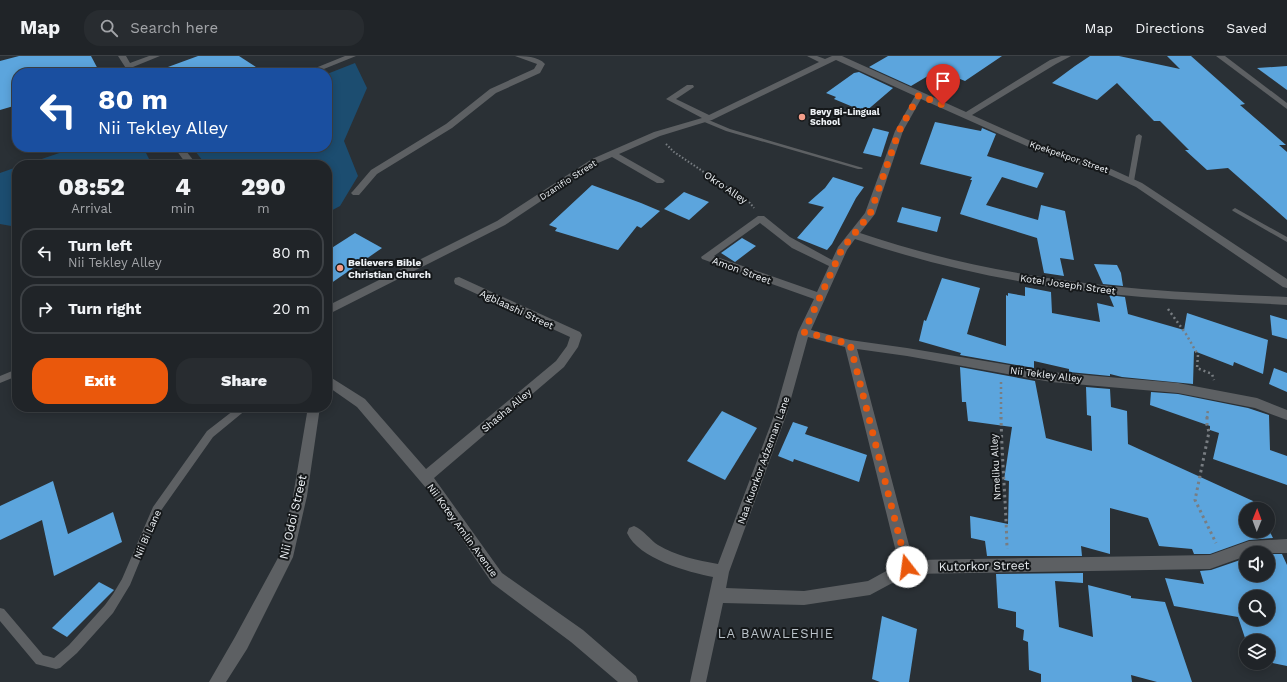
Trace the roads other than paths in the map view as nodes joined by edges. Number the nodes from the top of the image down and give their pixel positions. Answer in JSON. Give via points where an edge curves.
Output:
{"nodes":[{"id":1,"x":122,"y":56,"type":"edge"},
{"id":2,"x":156,"y":56,"type":"edge"},
{"id":3,"x":352,"y":56,"type":"edge"},
{"id":4,"x":519,"y":56,"type":"edge"},
{"id":5,"x":812,"y":56,"type":"edge"},
{"id":6,"x":1067,"y":56,"type":"edge"},
{"id":7,"x":1220,"y":56,"type":"edge"},
{"id":8,"x":837,"y":57,"type":"edge"},
{"id":9,"x":825,"y":62,"type":"junction"},
{"id":10,"x":130,"y":68,"type":"edge"},
{"id":11,"x":133,"y":68,"type":"edge"},
{"id":12,"x":320,"y":68,"type":"edge"},
{"id":13,"x":690,"y":87,"type":"dead end"},
{"id":14,"x":919,"y":95,"type":"junction"},
{"id":15,"x":1287,"y":107,"type":"edge"},
{"id":16,"x":967,"y":115,"type":"junction"},
{"id":17,"x":706,"y":119,"type":"junction"},
{"id":18,"x":1139,"y":136,"type":"dead end"},
{"id":19,"x":182,"y":152,"type":"edge"},
{"id":20,"x":613,"y":154,"type":"junction"},
{"id":21,"x":188,"y":160,"type":"edge"},
{"id":22,"x":860,"y":168,"type":"dead end"},
{"id":23,"x":660,"y":181,"type":"dead end"},
{"id":24,"x":1131,"y":181,"type":"junction"},
{"id":25,"x":356,"y":193,"type":"dead end"},
{"id":26,"x":1235,"y":210,"type":"dead end"},
{"id":27,"x":854,"y":236,"type":"junction"},
{"id":28,"x":1287,"y":240,"type":"edge"},
{"id":29,"x":835,"y":265,"type":"junction"},
{"id":30,"x":459,"y":282,"type":"dead end"},
{"id":31,"x":1287,"y":284,"type":"edge"},
{"id":32,"x":820,"y":298,"type":"junction"},
{"id":33,"x":1287,"y":301,"type":"edge"},
{"id":34,"x":332,"y":308,"type":"edge"},
{"id":35,"x":804,"y":332,"type":"junction"},
{"id":36,"x":576,"y":335,"type":"joint"},
{"id":37,"x":850,"y":344,"type":"junction"},
{"id":38,"x":12,"y":374,"type":"edge"},
{"id":39,"x":0,"y":380,"type":"edge"},
{"id":40,"x":332,"y":383,"type":"edge"},
{"id":41,"x":238,"y":412,"type":"edge"},
{"id":42,"x":313,"y":412,"type":"edge"},
{"id":43,"x":1287,"y":415,"type":"edge"},
{"id":44,"x":425,"y":478,"type":"junction"},
{"id":45,"x":634,"y":533,"type":"dead end"},
{"id":46,"x":1287,"y":546,"type":"edge"},
{"id":47,"x":907,"y":567,"type":"junction"},
{"id":48,"x":722,"y":572,"type":"junction"},
{"id":49,"x":716,"y":595,"type":"junction"},
{"id":50,"x":0,"y":613,"type":"edge"},
{"id":51,"x":217,"y":682,"type":"edge"},
{"id":52,"x":630,"y":682,"type":"edge"},
{"id":53,"x":698,"y":682,"type":"edge"}],
"edges":[{"from":1,"to":10,"type":"street"},
{"from":2,"to":11,"type":"street"},
{"from":3,"to":12,"type":"street"},
{"from":4,"to":25,"type":"street","via":[[540,62],[537,71],[493,91],[449,126],[374,172]]},
{"from":5,"to":9,"type":"street"},
{"from":6,"to":16,"type":"street"},
{"from":7,"to":15,"type":"street"},
{"from":8,"to":9,"type":"street","name":"Dzanifio Street"},
{"from":8,"to":14,"type":"street","name":"Kpekpekpor Street"},
{"from":9,"to":17,"type":"street","name":"Dzanifio Street"},
{"from":13,"to":17,"type":"street","via":[[670,99]]},
{"from":14,"to":16,"type":"street","name":"Kpekpekpor Street"},
{"from":14,"to":27,"type":"street","name":"Naa Kuorkor Adzeman Lane","via":[[899,131],[870,214]]},
{"from":16,"to":24,"type":"street","name":"Kpekpekpor Street","via":[[1043,150],[1106,170]]},
{"from":17,"to":20,"type":"street","name":"Dzanifio Street","via":[[657,134]]},
{"from":17,"to":22,"type":"lane","via":[[728,130]]},
{"from":18,"to":24,"type":"lane"},
{"from":19,"to":21,"type":"street"},
{"from":20,"to":23,"type":"street"},
{"from":20,"to":34,"type":"street","name":"Dzanifio Street","via":[[595,161],[500,223]]},
{"from":24,"to":31,"type":"street","name":"Kpekpekpor Street"},
{"from":26,"to":28,"type":"lane"},
{"from":27,"to":29,"type":"street","name":"Naa Kuorkor Adzeman Lane","via":[[842,249]]},
{"from":27,"to":33,"type":"street","name":"Kotei Joseph Street","via":[[898,251],[995,274],[1121,292]]},
{"from":29,"to":32,"type":"street","name":"Naa Kuorkor Adzeman Lane"},
{"from":29,"to":32,"type":"street","name":"Amon Street","via":[[813,257],[768,226],[762,218],[706,257]]},
{"from":30,"to":36,"type":"street","name":"Agblaashi Street"},
{"from":32,"to":35,"type":"street","name":"Naa Kuorkor Adzeman Lane"},
{"from":35,"to":37,"type":"street","name":"Nii Tekley Alley"},
{"from":35,"to":48,"type":"street","name":"Naa Kuorkor Adzeman Lane","via":[[781,414]]},
{"from":36,"to":44,"type":"street","name":"Shasha Alley","via":[[572,348],[560,364]]},
{"from":37,"to":43,"type":"street","name":"Nii Tekley Alley","via":[[1051,377],[1178,388],[1257,403]]},
{"from":37,"to":47,"type":"street"},
{"from":38,"to":39,"type":"lane"},
{"from":40,"to":44,"type":"street","name":"Nii Kotey Amlin Avenue","via":[[361,403]]},
{"from":41,"to":50,"type":"lane","name":"Nii Bi Lane","via":[[210,434],[156,510],[126,582],[109,609],[56,664],[40,660]]},
{"from":42,"to":51,"type":"street","name":"Nii Odoi Street","via":[[300,496],[286,557],[241,643]]},
{"from":44,"to":52,"type":"street","name":"Nii Kotey Amlin Avenue","via":[[437,491],[497,578],[577,636]]},
{"from":45,"to":48,"type":"street","via":[[653,550],[687,565]]},
{"from":46,"to":47,"type":"street","name":"Kutorkor Street","via":[[1249,548],[1217,560]]},
{"from":47,"to":49,"type":"street","name":"Kutorkor Street","via":[[870,588],[804,598]]},
{"from":48,"to":49,"type":"street","name":"Naa Kuorkor Adzeman Lane"},
{"from":49,"to":53,"type":"street","name":"Naa Kuorkor Adzeman Lane"}]}
